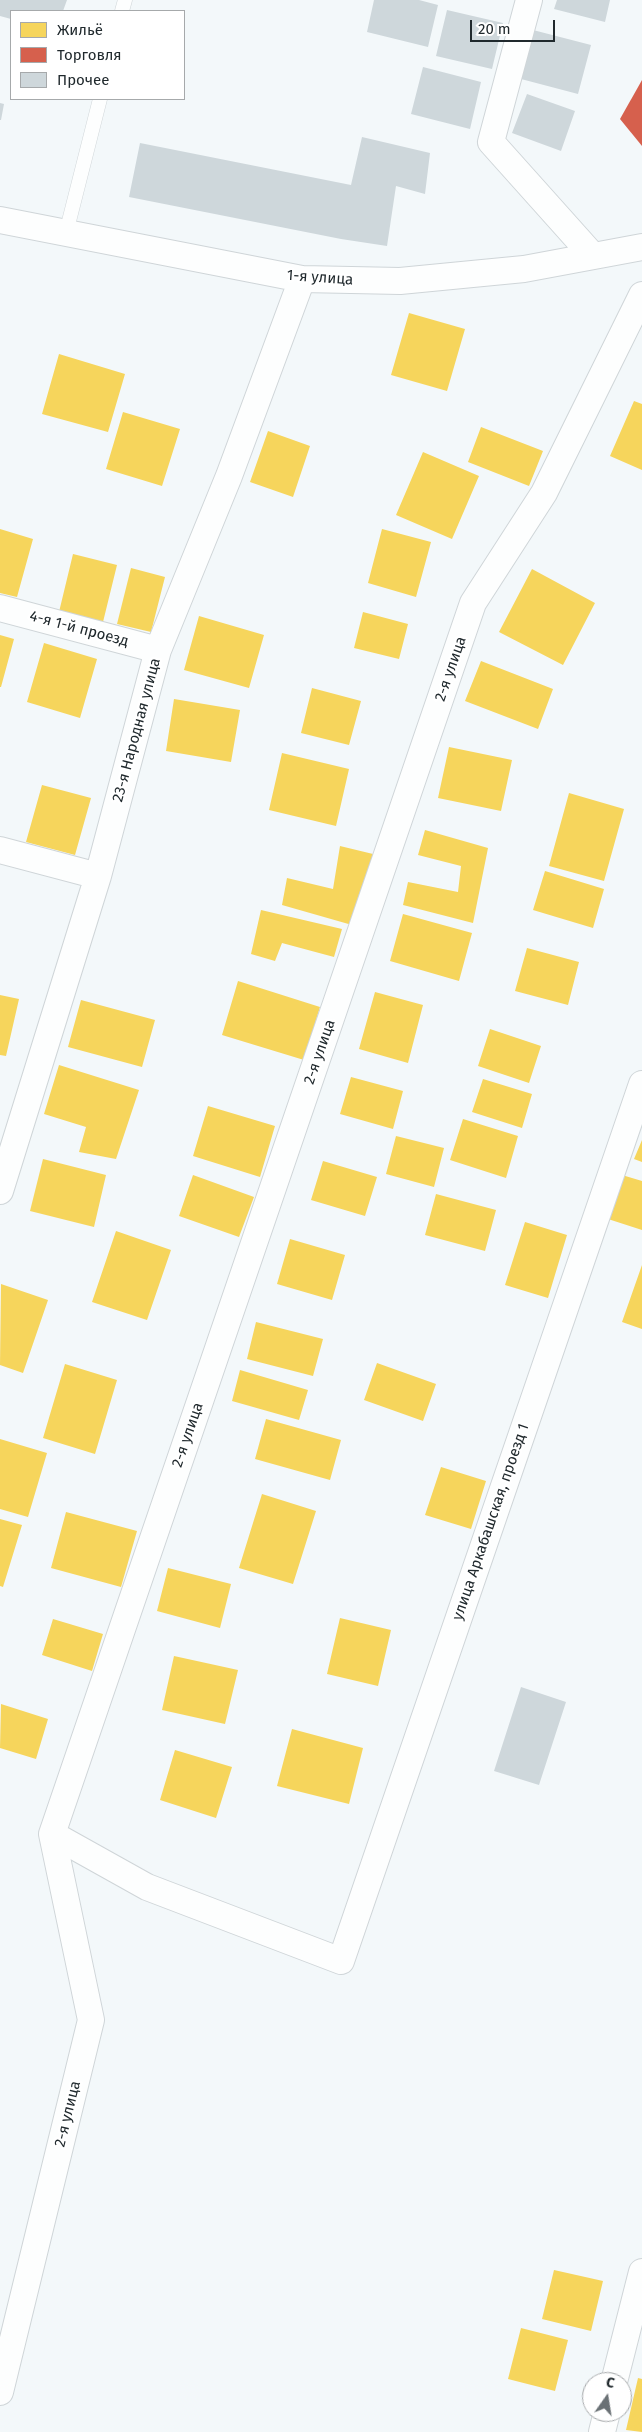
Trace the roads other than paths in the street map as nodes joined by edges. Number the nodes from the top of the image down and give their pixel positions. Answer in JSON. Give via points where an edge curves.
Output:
{"nodes":[{"id":1,"x":529,"y":0,"type":"edge"},
{"id":2,"x":100,"y":100,"type":"edge"},
{"id":3,"x":0,"y":220,"type":"edge"},
{"id":4,"x":66,"y":233,"type":"junction"},
{"id":5,"x":642,"y":247,"type":"edge"},
{"id":6,"x":593,"y":256,"type":"junction"},
{"id":7,"x":302,"y":280,"type":"junction"},
{"id":8,"x":642,"y":295,"type":"edge"},
{"id":9,"x":0,"y":608,"type":"edge"},
{"id":10,"x":158,"y":650,"type":"junction"},
{"id":11,"x":0,"y":850,"type":"edge"},
{"id":12,"x":98,"y":876,"type":"junction"},
{"id":13,"x":642,"y":1084,"type":"edge"},
{"id":14,"x":7,"y":1144,"type":"edge"},
{"id":15,"x":0,"y":1191,"type":"edge"},
{"id":16,"x":52,"y":1834,"type":"junction"},
{"id":17,"x":642,"y":2272,"type":"edge"},
{"id":18,"x":638,"y":2301,"type":"edge"},
{"id":19,"x":617,"y":2372,"type":"edge"},
{"id":20,"x":0,"y":2392,"type":"edge"}],
"edges":[{"from":1,"to":6,"type":"street","via":[[492,142]]},
{"from":2,"to":4,"type":"lane"},
{"from":3,"to":4,"type":"street","name":"1-я улица"},
{"from":4,"to":7,"type":"street","name":"1-я улица"},
{"from":5,"to":6,"type":"street","name":"1-я улица"},
{"from":6,"to":7,"type":"street","name":"1-я улица","via":[[524,269],[400,281]]},
{"from":7,"to":10,"type":"street","name":"23-я Народная улица","via":[[229,476]]},
{"from":8,"to":16,"type":"street","name":"2-я улица","via":[[544,493],[473,603]]},
{"from":9,"to":10,"type":"street","name":"4-я 1-й проезд"},
{"from":10,"to":12,"type":"street","name":"23-я Народная улица"},
{"from":11,"to":12,"type":"street"},
{"from":12,"to":14,"type":"street","name":"23-я Народная улица"},
{"from":13,"to":16,"type":"street","name":"улица Аркабашская, проезд 1","via":[[341,1961],[147,1887]]},
{"from":14,"to":15,"type":"street","name":"23-я Народная улица"},
{"from":16,"to":20,"type":"street","name":"2-я улица","via":[[91,2020]]},
{"from":17,"to":18,"type":"street"},
{"from":18,"to":19,"type":"street"}]}
